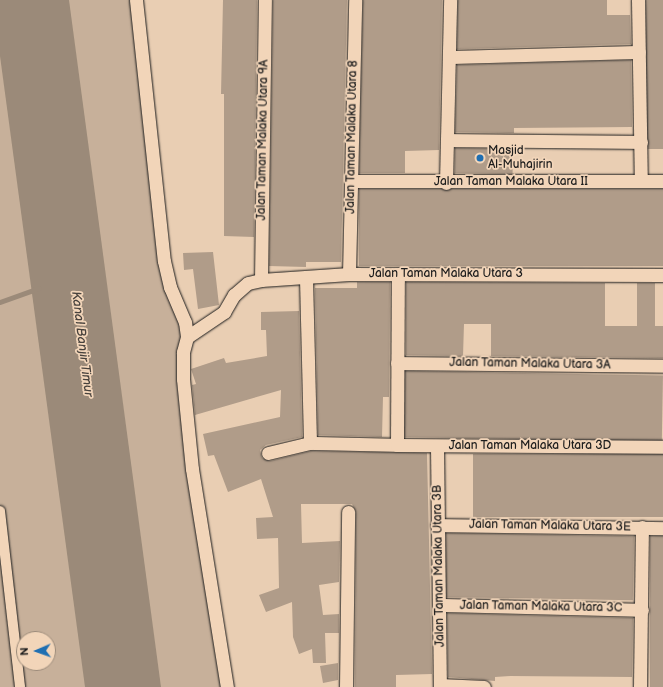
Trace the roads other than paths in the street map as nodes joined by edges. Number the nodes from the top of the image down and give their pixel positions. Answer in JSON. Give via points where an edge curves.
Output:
{"nodes":[{"id":1,"x":136,"y":0,"type":"edge"},
{"id":2,"x":265,"y":0,"type":"edge"},
{"id":3,"x":355,"y":0,"type":"edge"},
{"id":4,"x":450,"y":0,"type":"edge"},
{"id":5,"x":638,"y":0,"type":"edge"},
{"id":6,"x":639,"y":52,"type":"junction"},
{"id":7,"x":449,"y":57,"type":"junction"},
{"id":8,"x":447,"y":140,"type":"junction"},
{"id":9,"x":641,"y":142,"type":"junction"},
{"id":10,"x":641,"y":181,"type":"junction"},
{"id":11,"x":663,"y":181,"type":"edge"},
{"id":12,"x":356,"y":182,"type":"junction"},
{"id":13,"x":446,"y":183,"type":"junction"},
{"id":14,"x":349,"y":274,"type":"junction"},
{"id":15,"x":398,"y":274,"type":"junction"},
{"id":16,"x":663,"y":275,"type":"edge"},
{"id":17,"x":306,"y":278,"type":"junction"},
{"id":18,"x":261,"y":280,"type":"junction"},
{"id":19,"x":187,"y":337,"type":"junction"},
{"id":20,"x":397,"y":363,"type":"junction"},
{"id":21,"x":663,"y":366,"type":"edge"},
{"id":22,"x":310,"y":443,"type":"junction"},
{"id":23,"x":397,"y":445,"type":"junction"},
{"id":24,"x":437,"y":446,"type":"junction"},
{"id":25,"x":663,"y":447,"type":"edge"},
{"id":26,"x":268,"y":453,"type":"dead end"},
{"id":27,"x":0,"y":511,"type":"edge"},
{"id":28,"x":348,"y":512,"type":"dead end"},
{"id":29,"x":437,"y":525,"type":"junction"},
{"id":30,"x":642,"y":527,"type":"junction"},
{"id":31,"x":663,"y":528,"type":"edge"},
{"id":32,"x":440,"y":605,"type":"junction"},
{"id":33,"x":642,"y":610,"type":"junction"},
{"id":34,"x":440,"y":686,"type":"edge"},
{"id":35,"x":20,"y":687,"type":"edge"},
{"id":36,"x":227,"y":687,"type":"edge"},
{"id":37,"x":346,"y":687,"type":"edge"},
{"id":38,"x":484,"y":687,"type":"edge"},
{"id":39,"x":640,"y":687,"type":"edge"}],
"edges":[{"from":1,"to":19,"type":"street","via":[[164,261],[170,288],[185,322]]},
{"from":2,"to":18,"type":"street","name":"Jalan Taman Malaka Utara 9A"},
{"from":3,"to":12,"type":"street","name":"Jalan Taman Malaka Utara 8"},
{"from":4,"to":7,"type":"street"},
{"from":5,"to":6,"type":"street"},
{"from":6,"to":7,"type":"street"},
{"from":6,"to":9,"type":"street"},
{"from":7,"to":8,"type":"street"},
{"from":8,"to":9,"type":"street"},
{"from":8,"to":13,"type":"street"},
{"from":9,"to":10,"type":"street"},
{"from":10,"to":11,"type":"street","name":"Jalan Taman Malaka Utara II"},
{"from":10,"to":13,"type":"street","name":"Jalan Taman Malaka Utara II"},
{"from":12,"to":13,"type":"street","name":"Jalan Taman Malaka Utara II"},
{"from":12,"to":14,"type":"street","name":"Jalan Taman Malaka Utara 8"},
{"from":14,"to":15,"type":"street","name":"Jalan Taman Malaka Utara 3"},
{"from":14,"to":17,"type":"street","name":"Jalan Taman Malaka Utara 3"},
{"from":15,"to":16,"type":"street","name":"Jalan Taman Malaka Utara 3"},
{"from":15,"to":20,"type":"street"},
{"from":17,"to":18,"type":"street","name":"Jalan Taman Malaka Utara 3"},
{"from":17,"to":22,"type":"street"},
{"from":18,"to":19,"type":"street","name":"Jalan Taman Malaka Utara 3","via":[[248,283],[234,295],[224,312]]},
{"from":19,"to":36,"type":"street","via":[[183,352],[183,379],[192,469]]},
{"from":20,"to":21,"type":"street","name":"Jalan Taman Malaka Utara 3A"},
{"from":20,"to":23,"type":"street"},
{"from":22,"to":23,"type":"street","name":"Jalan Taman Malaka Utara 3D"},
{"from":22,"to":26,"type":"street","name":"Jalan Taman Malaka Utara 3D"},
{"from":23,"to":24,"type":"street","name":"Jalan Taman Malaka Utara 3D"},
{"from":24,"to":25,"type":"street","name":"Jalan Taman Malaka Utara 3D"},
{"from":24,"to":29,"type":"street","name":"Jalan Taman Malaka Utara 3B"},
{"from":27,"to":35,"type":"street"},
{"from":28,"to":37,"type":"street"},
{"from":29,"to":30,"type":"street","name":"Jalan Taman Malaka Utara 3E"},
{"from":29,"to":32,"type":"street","name":"Jalan Taman Malaka Utara 3B"},
{"from":30,"to":31,"type":"street","name":"Jalan Taman Malaka Utara 3E"},
{"from":30,"to":33,"type":"street"},
{"from":32,"to":33,"type":"street","name":"Jalan Taman Malaka Utara 3C"},
{"from":32,"to":34,"type":"street","name":"Jalan Taman Malaka Utara 3B"},
{"from":33,"to":39,"type":"street"},
{"from":34,"to":38,"type":"street"}]}
